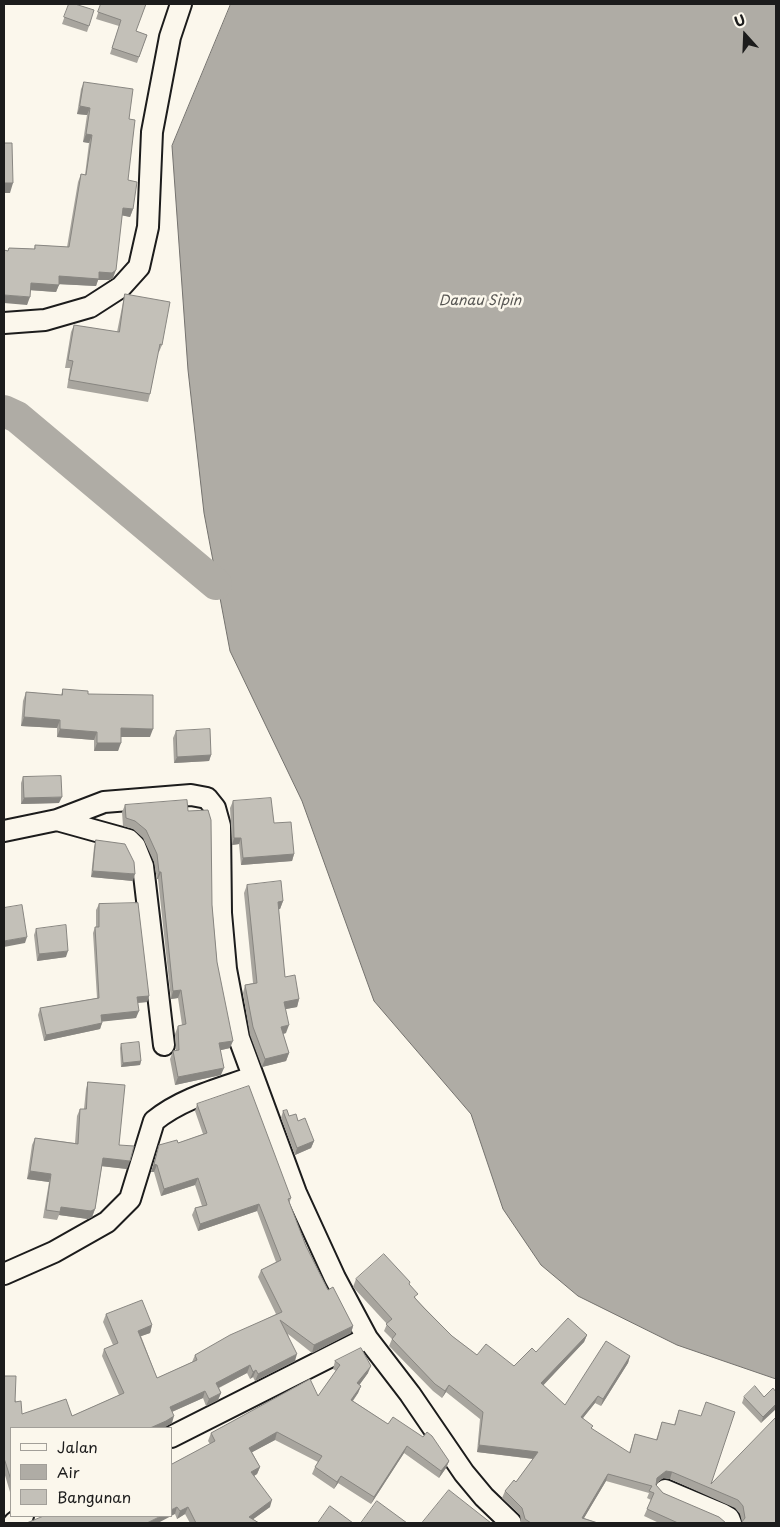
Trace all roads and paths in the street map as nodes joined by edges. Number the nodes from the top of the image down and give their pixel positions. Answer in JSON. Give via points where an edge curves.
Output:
{"nodes":[{"id":1,"x":181,"y":4,"type":"edge"},
{"id":2,"x":4,"y":323,"type":"edge"},
{"id":3,"x":57,"y":820,"type":"junction"},
{"id":4,"x":4,"y":831,"type":"edge"},
{"id":5,"x":164,"y":1045,"type":"dead end"},
{"id":6,"x":253,"y":1077,"type":"junction"},
{"id":7,"x":4,"y":1274,"type":"edge"},
{"id":8,"x":367,"y":1338,"type":"junction"},
{"id":9,"x":172,"y":1437,"type":"edge"},
{"id":10,"x":665,"y":1490,"type":"dead end"},
{"id":11,"x":511,"y":1523,"type":"edge"},
{"id":12,"x":731,"y":1523,"type":"edge"}],
"edges":[{"from":1,"to":2,"type":"street","via":[[170,37],[152,132],[148,227],[139,268],[121,287],[90,308],[45,320]]},
{"from":3,"to":4,"type":"street"},
{"from":3,"to":5,"type":"street","via":[[129,840],[140,855]]},
{"from":3,"to":6,"type":"street","via":[[104,802],[191,795],[207,798],[216,808],[220,826],[221,912],[226,969],[239,1038]]},
{"from":6,"to":7,"type":"street","via":[[180,1104],[154,1121],[130,1199],[107,1222],[54,1252]]},
{"from":6,"to":8,"type":"street","via":[[296,1193]]},
{"from":8,"to":9,"type":"street"},
{"from":8,"to":11,"type":"street","via":[[464,1473]]},
{"from":10,"to":12,"type":"street","via":[[722,1514]]}]}
